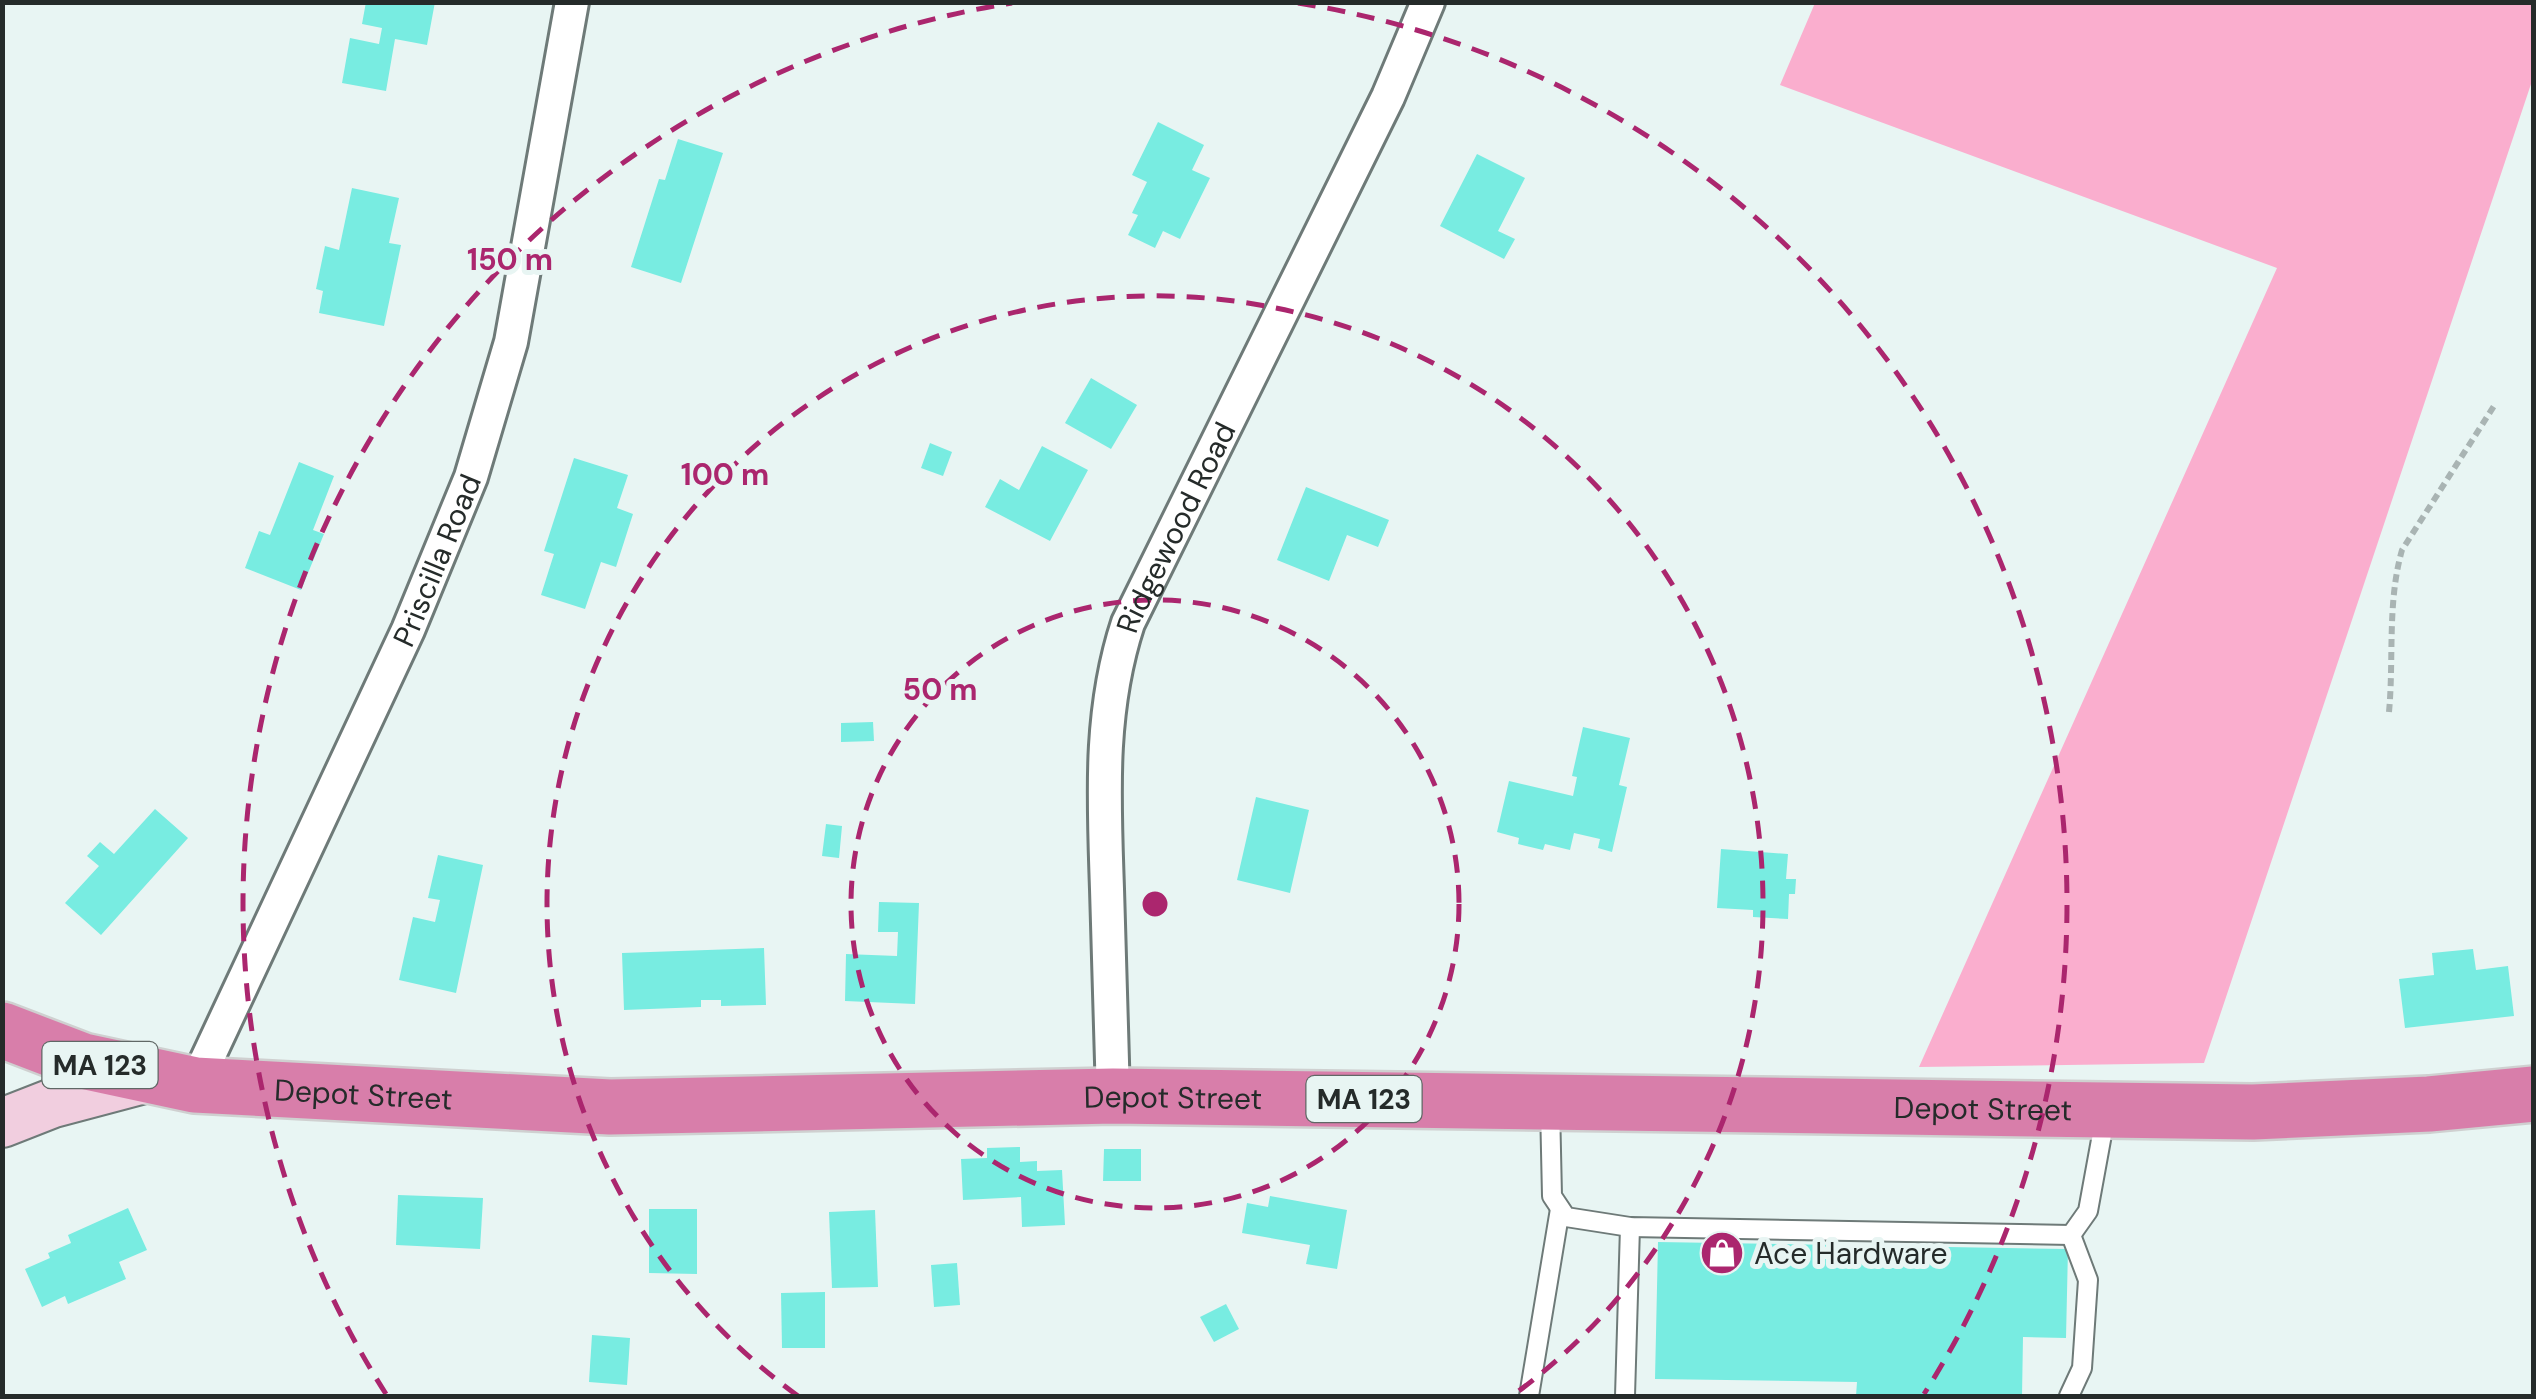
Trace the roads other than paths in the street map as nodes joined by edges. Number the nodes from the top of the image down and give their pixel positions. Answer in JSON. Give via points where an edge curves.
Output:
{"nodes":[{"id":1,"x":572,"y":2,"type":"edge"},
{"id":2,"x":1428,"y":2,"type":"edge"},
{"id":3,"x":5,"y":1036,"type":"edge"},
{"id":4,"x":173,"y":1081,"type":"junction"},
{"id":5,"x":2534,"y":1094,"type":"edge"},
{"id":6,"x":1113,"y":1096,"type":"junction"},
{"id":7,"x":1550,"y":1101,"type":"junction"},
{"id":8,"x":2106,"y":1110,"type":"junction"},
{"id":9,"x":2,"y":1123,"type":"edge"},
{"id":10,"x":1560,"y":1210,"type":"junction"},
{"id":11,"x":1630,"y":1228,"type":"junction"},
{"id":12,"x":2070,"y":1235,"type":"junction"},
{"id":13,"x":1529,"y":1396,"type":"edge"},
{"id":14,"x":1625,"y":1396,"type":"edge"},
{"id":15,"x":2070,"y":1396,"type":"edge"}],
"edges":[{"from":1,"to":4,"type":"street","name":"Priscilla Road","via":[[511,342],[471,477],[408,630]]},
{"from":2,"to":6,"type":"street","name":"Ridgewood Road","via":[[1120,649],[1108,702],[1104,791]]},
{"from":3,"to":4,"type":"highway","name":"Depot Street","number":"MA 123"},
{"from":4,"to":6,"type":"highway","name":"Depot Street","number":"MA 123","via":[[610,1107]]},
{"from":4,"to":9,"type":"main road","via":[[53,1103]]},
{"from":5,"to":8,"type":"highway","name":"Depot Street","number":"MA 123","via":[[2253,1112]]},
{"from":6,"to":7,"type":"highway","name":"Depot Street","number":"MA 123"},
{"from":7,"to":8,"type":"highway","name":"Depot Street","number":"MA 123"},
{"from":7,"to":10,"type":"lane","via":[[1552,1196]]},
{"from":8,"to":12,"type":"lane","via":[[2088,1211]]},
{"from":10,"to":11,"type":"lane","via":[[1566,1218]]},
{"from":10,"to":13,"type":"lane"},
{"from":11,"to":12,"type":"lane"},
{"from":11,"to":14,"type":"lane"},
{"from":12,"to":15,"type":"lane","via":[[2088,1280],[2082,1368]]}]}
